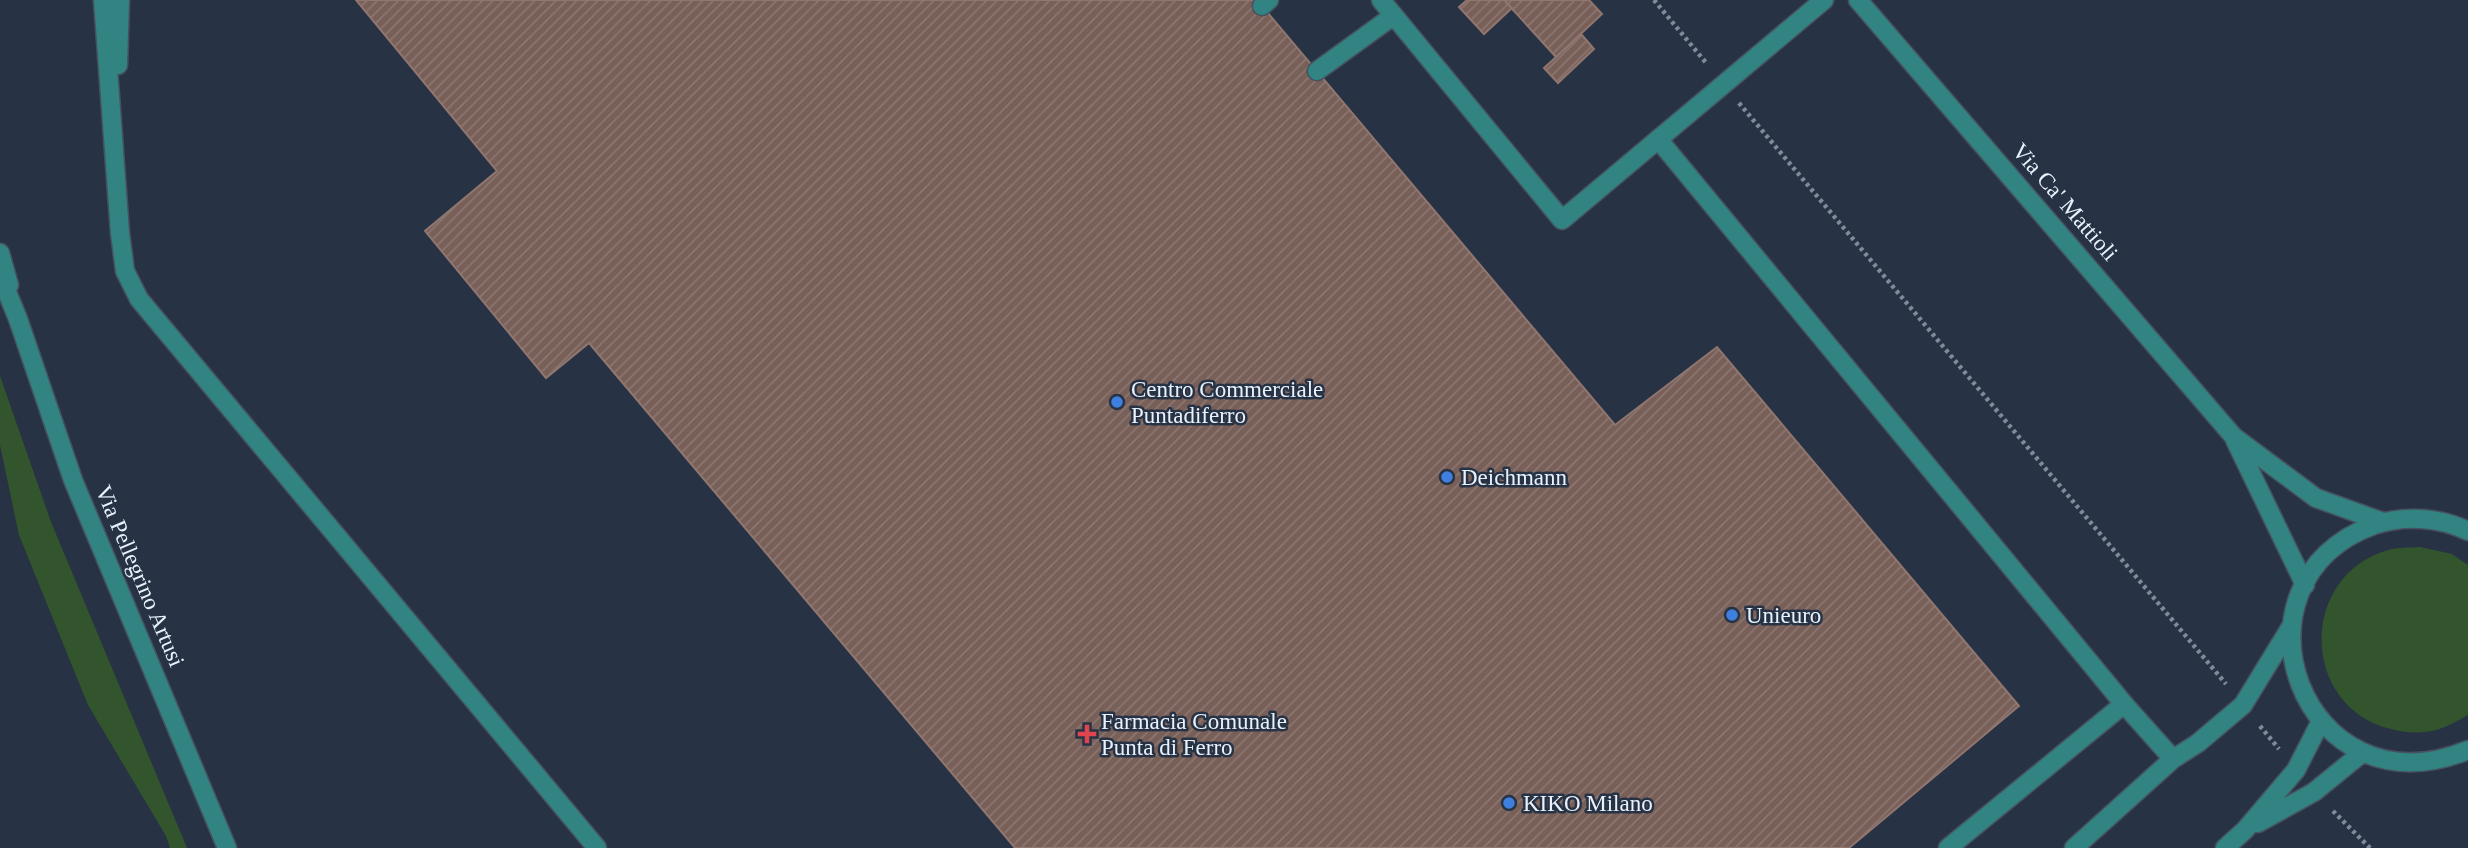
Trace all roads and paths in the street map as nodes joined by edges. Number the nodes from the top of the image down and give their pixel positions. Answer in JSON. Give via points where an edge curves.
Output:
{"nodes":[{"id":1,"x":103,"y":0,"type":"edge"},
{"id":2,"x":120,"y":0,"type":"edge"},
{"id":3,"x":1381,"y":0,"type":"edge"},
{"id":4,"x":1654,"y":0,"type":"edge"},
{"id":5,"x":1824,"y":0,"type":"edge"},
{"id":6,"x":1858,"y":0,"type":"edge"},
{"id":7,"x":1393,"y":16,"type":"junction"},
{"id":8,"x":1317,"y":71,"type":"dead end"},
{"id":9,"x":1723,"y":85,"type":"junction"},
{"id":10,"x":1658,"y":139,"type":"junction"},
{"id":11,"x":117,"y":167,"type":"junction"},
{"id":12,"x":0,"y":253,"type":"edge"},
{"id":13,"x":0,"y":275,"type":"edge"},
{"id":14,"x":18,"y":319,"type":"junction"},
{"id":15,"x":2234,"y":437,"type":"junction"},
{"id":16,"x":2383,"y":522,"type":"junction"},
{"id":17,"x":2467,"y":529,"type":"edge"},
{"id":18,"x":2305,"y":585,"type":"junction"},
{"id":19,"x":2292,"y":625,"type":"junction"},
{"id":20,"x":2124,"y":704,"type":"junction"},
{"id":21,"x":2243,"y":705,"type":"junction"},
{"id":22,"x":2321,"y":721,"type":"junction"},
{"id":23,"x":2468,"y":750,"type":"edge"},
{"id":24,"x":2362,"y":752,"type":"junction"},
{"id":25,"x":2173,"y":759,"type":"junction"},
{"id":26,"x":2296,"y":770,"type":"junction"},
{"id":27,"x":2314,"y":792,"type":"junction"},
{"id":28,"x":2245,"y":830,"type":"junction"},
{"id":29,"x":227,"y":848,"type":"edge"},
{"id":30,"x":597,"y":848,"type":"edge"},
{"id":31,"x":1948,"y":848,"type":"edge"},
{"id":32,"x":2074,"y":848,"type":"edge"},
{"id":33,"x":2225,"y":848,"type":"edge"},
{"id":34,"x":2370,"y":848,"type":"edge"}],
"edges":[{"from":1,"to":11,"type":"street"},
{"from":2,"to":11,"type":"street"},
{"from":3,"to":7,"type":"street"},
{"from":4,"to":9,"type":"path"},
{"from":5,"to":9,"type":"street"},
{"from":6,"to":15,"type":"street","name":"Via Ca' Mattioli"},
{"from":7,"to":8,"type":"street"},
{"from":7,"to":10,"type":"street","via":[[1562,220]]},
{"from":9,"to":10,"type":"street"},
{"from":9,"to":21,"type":"path"},
{"from":10,"to":20,"type":"street"},
{"from":11,"to":30,"type":"street","via":[[125,271],[139,299]]},
{"from":12,"to":14,"type":"street"},
{"from":13,"to":14,"type":"street"},
{"from":14,"to":29,"type":"street","name":"Via Pellegrino Artusi","via":[[73,480]]},
{"from":15,"to":16,"type":"street","name":"Via Ca' Mattioli","via":[[2316,498]]},
{"from":15,"to":18,"type":"street","name":"Via Ca' Mattioli"},
{"from":16,"to":17,"type":"street","via":[[2411,518]]},
{"from":16,"to":18,"type":"street","via":[[2337,545]]},
{"from":18,"to":19,"type":"street"},
{"from":19,"to":21,"type":"street"},
{"from":19,"to":22,"type":"street","via":[[2296,676]]},
{"from":20,"to":25,"type":"street"},
{"from":20,"to":31,"type":"street"},
{"from":21,"to":25,"type":"street"},
{"from":21,"to":26,"type":"path"},
{"from":22,"to":24,"type":"street"},
{"from":22,"to":26,"type":"street"},
{"from":23,"to":24,"type":"street","via":[[2446,760],[2418,764]]},
{"from":24,"to":27,"type":"street"},
{"from":25,"to":32,"type":"street"},
{"from":26,"to":28,"type":"street"},
{"from":27,"to":28,"type":"street"},
{"from":27,"to":34,"type":"path"},
{"from":28,"to":33,"type":"street"}]}
